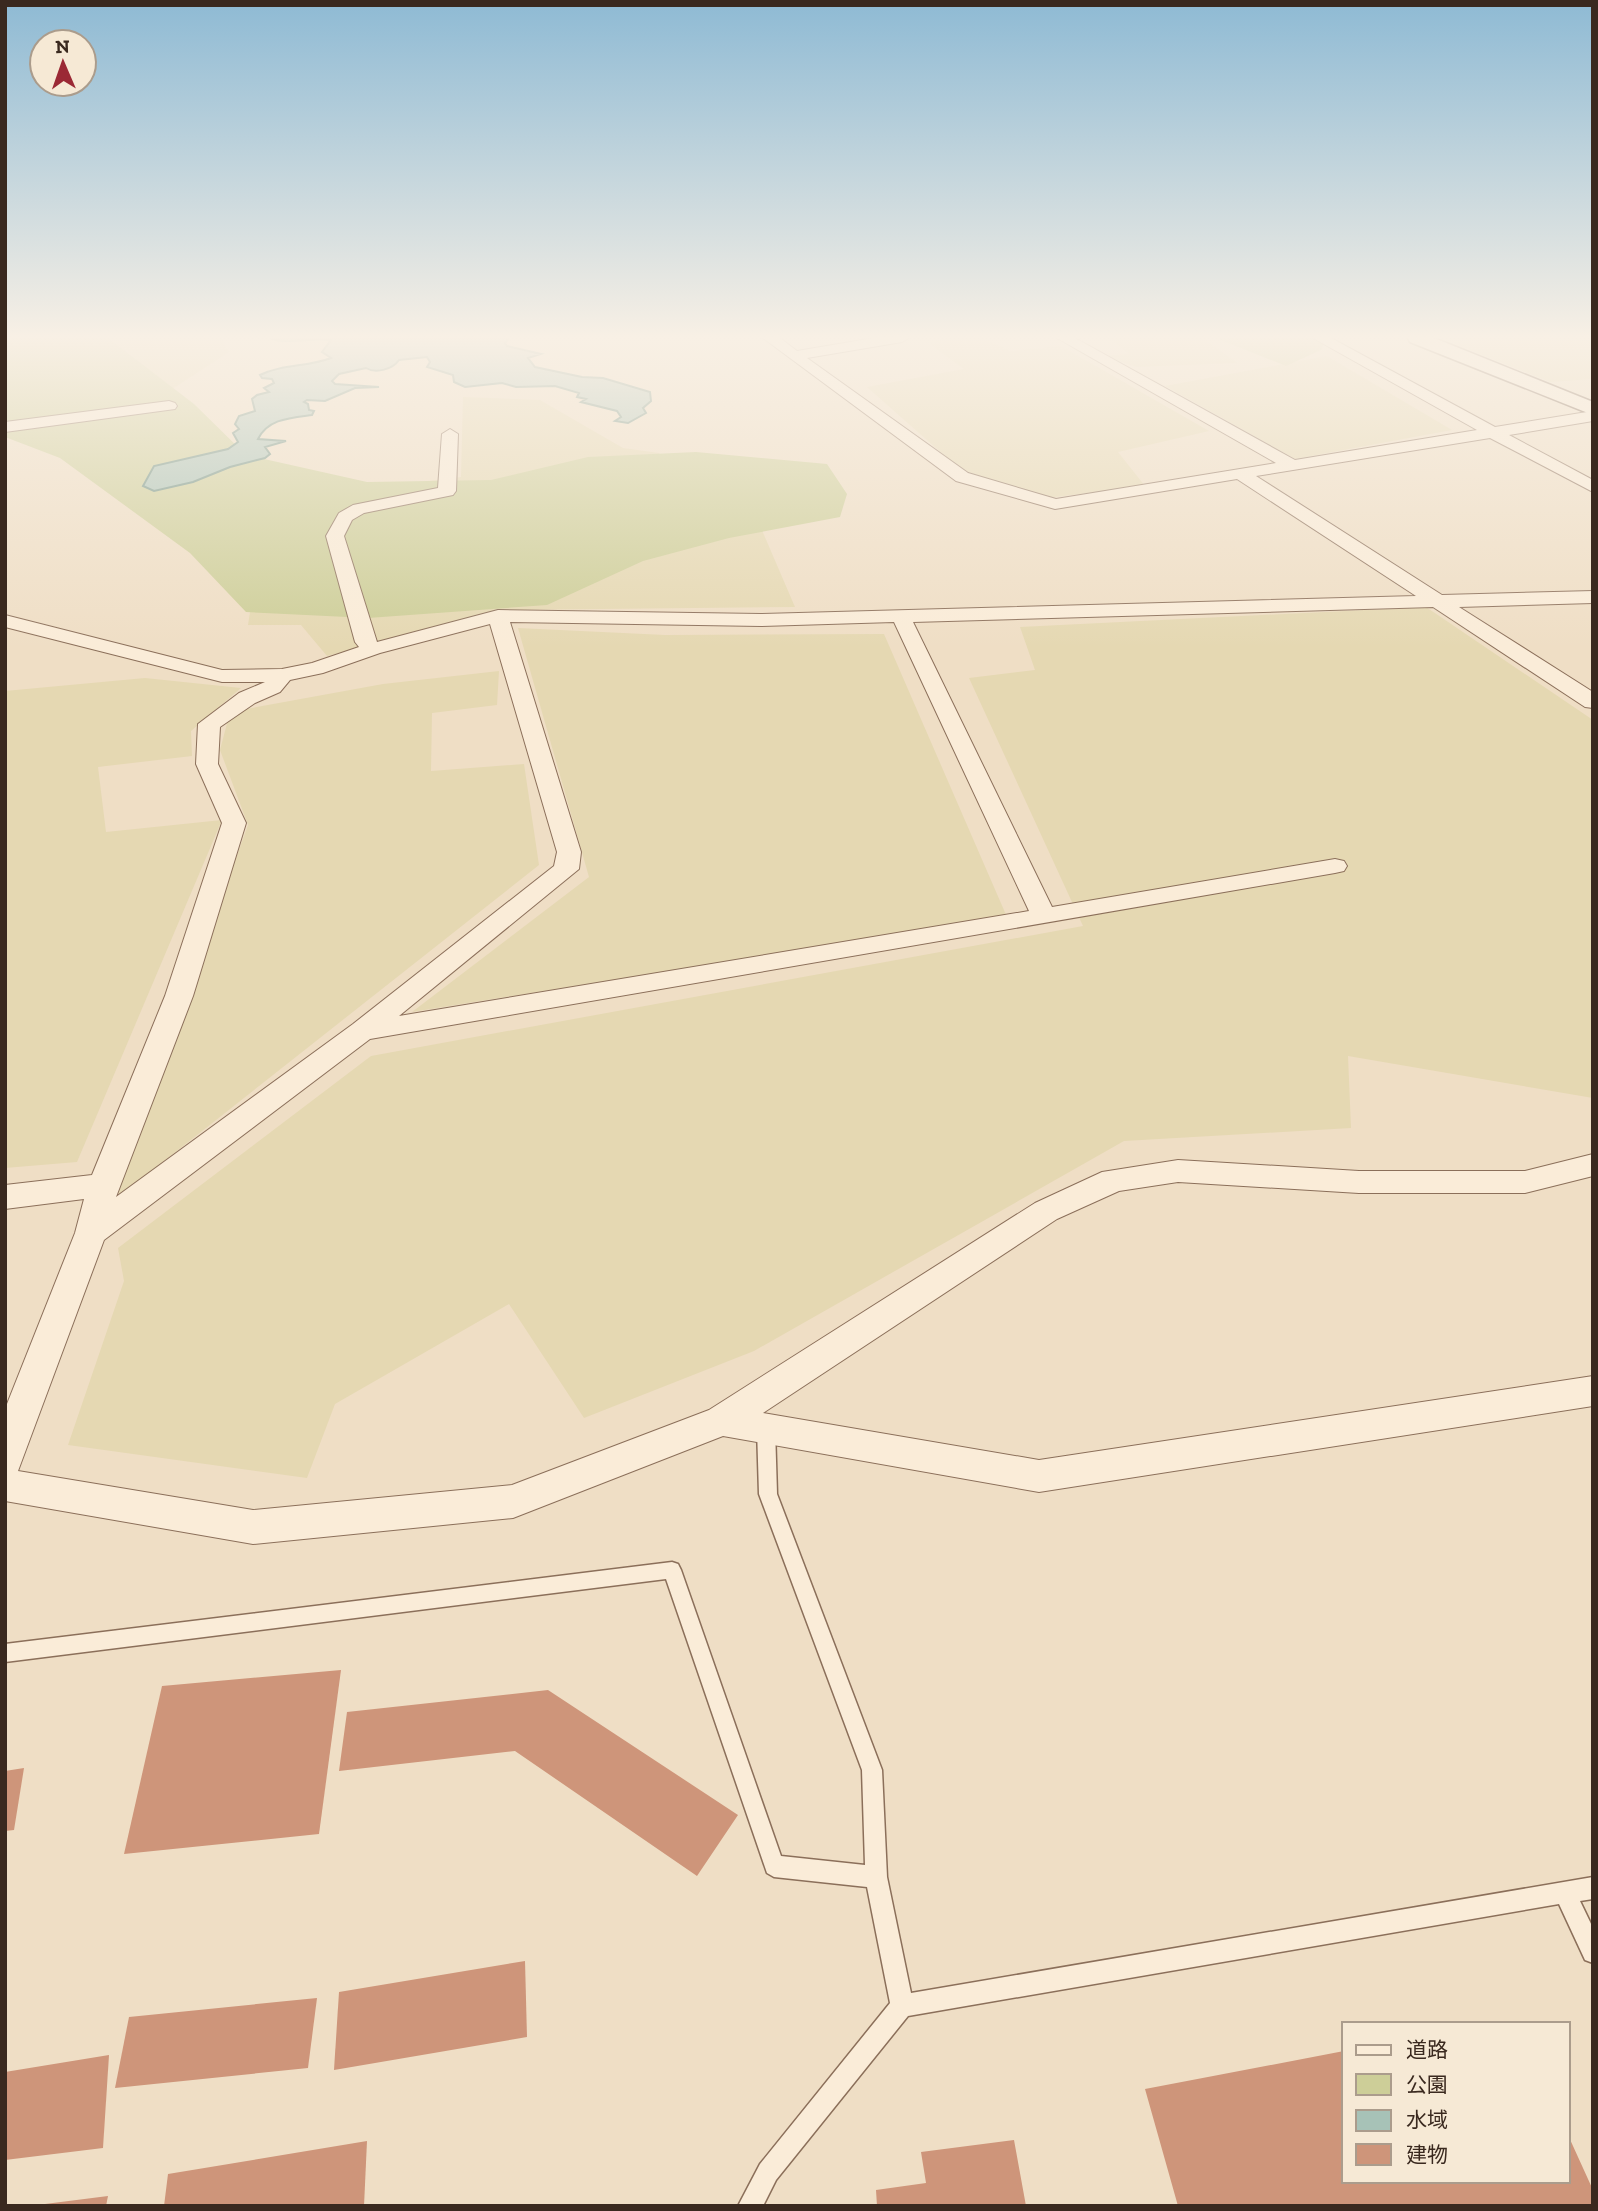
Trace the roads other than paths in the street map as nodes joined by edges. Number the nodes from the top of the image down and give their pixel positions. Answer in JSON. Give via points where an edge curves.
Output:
{"nodes":[{"id":1,"x":450,"y":441,"type":"edge"},
{"id":2,"x":912,"y":441,"type":"edge"},
{"id":3,"x":1249,"y":441,"type":"edge"},
{"id":4,"x":1436,"y":441,"type":"edge"},
{"id":5,"x":1509,"y":441,"type":"edge"},
{"id":6,"x":1292,"y":465,"type":"junction"},
{"id":7,"x":1241,"y":474,"type":"junction"},
{"id":8,"x":1593,"y":487,"type":"edge"},
{"id":9,"x":1593,"y":597,"type":"edge"},
{"id":10,"x":1437,"y":601,"type":"junction"},
{"id":11,"x":498,"y":616,"type":"junction"},
{"id":12,"x":901,"y":617,"type":"junction"},
{"id":13,"x":5,"y":621,"type":"edge"},
{"id":14,"x":373,"y":649,"type":"junction"},
{"id":15,"x":282,"y":675,"type":"junction"},
{"id":16,"x":1593,"y":702,"type":"edge"},
{"id":17,"x":1335,"y":866,"type":"dead end"},
{"id":18,"x":1044,"y":916,"type":"junction"},
{"id":19,"x":362,"y":1031,"type":"junction"},
{"id":20,"x":1593,"y":1165,"type":"edge"},
{"id":21,"x":104,"y":1185,"type":"junction"},
{"id":22,"x":5,"y":1197,"type":"edge"},
{"id":23,"x":91,"y":1233,"type":"junction"},
{"id":24,"x":1593,"y":1391,"type":"edge"},
{"id":25,"x":722,"y":1422,"type":"junction"},
{"id":26,"x":766,"y":1428,"type":"junction"},
{"id":27,"x":5,"y":1460,"type":"edge"},
{"id":28,"x":5,"y":1485,"type":"edge"},
{"id":29,"x":5,"y":1653,"type":"edge"},
{"id":30,"x":876,"y":1877,"type":"junction"},
{"id":31,"x":1593,"y":1888,"type":"edge"},
{"id":32,"x":1565,"y":1893,"type":"junction"},
{"id":33,"x":1593,"y":1952,"type":"edge"},
{"id":34,"x":902,"y":2006,"type":"junction"},
{"id":35,"x":750,"y":2206,"type":"edge"}],
"edges":[{"from":1,"to":14,"type":"street","via":[[447,491],[359,509],[345,517],[335,536],[365,642]]},
{"from":2,"to":7,"type":"street","via":[[962,477],[1055,504]]},
{"from":3,"to":6,"type":"street"},
{"from":4,"to":6,"type":"street"},
{"from":5,"to":8,"type":"street"},
{"from":6,"to":7,"type":"street"},
{"from":7,"to":10,"type":"street"},
{"from":9,"to":10,"type":"street"},
{"from":10,"to":12,"type":"street"},
{"from":10,"to":16,"type":"street"},
{"from":11,"to":12,"type":"street"},
{"from":11,"to":14,"type":"street"},
{"from":11,"to":19,"type":"street","via":[[569,852],[566,869]]},
{"from":12,"to":18,"type":"street"},
{"from":13,"to":15,"type":"street","via":[[222,676]]},
{"from":14,"to":15,"type":"street","via":[[316,669]]},
{"from":15,"to":21,"type":"street","via":[[272,687],[209,724],[207,764],[234,823],[178,996]]},
{"from":17,"to":18,"type":"street"},
{"from":18,"to":19,"type":"street"},
{"from":19,"to":23,"type":"street"},
{"from":20,"to":25,"type":"street","via":[[1525,1182],[1359,1182],[1178,1171],[1112,1180],[1046,1211]]},
{"from":21,"to":22,"type":"street"},
{"from":21,"to":23,"type":"street"},
{"from":23,"to":27,"type":"street"},
{"from":24,"to":26,"type":"street","via":[[1039,1476]]},
{"from":25,"to":26,"type":"street"},
{"from":25,"to":28,"type":"street","via":[[513,1501],[253,1527]]},
{"from":26,"to":30,"type":"lane","via":[[768,1494],[872,1770]]},
{"from":29,"to":30,"type":"lane","via":[[672,1570],[774,1866]]},
{"from":30,"to":34,"type":"lane"},
{"from":31,"to":32,"type":"lane"},
{"from":32,"to":33,"type":"lane"},
{"from":32,"to":34,"type":"lane"},
{"from":34,"to":35,"type":"lane","via":[[768,2172]]}]}
